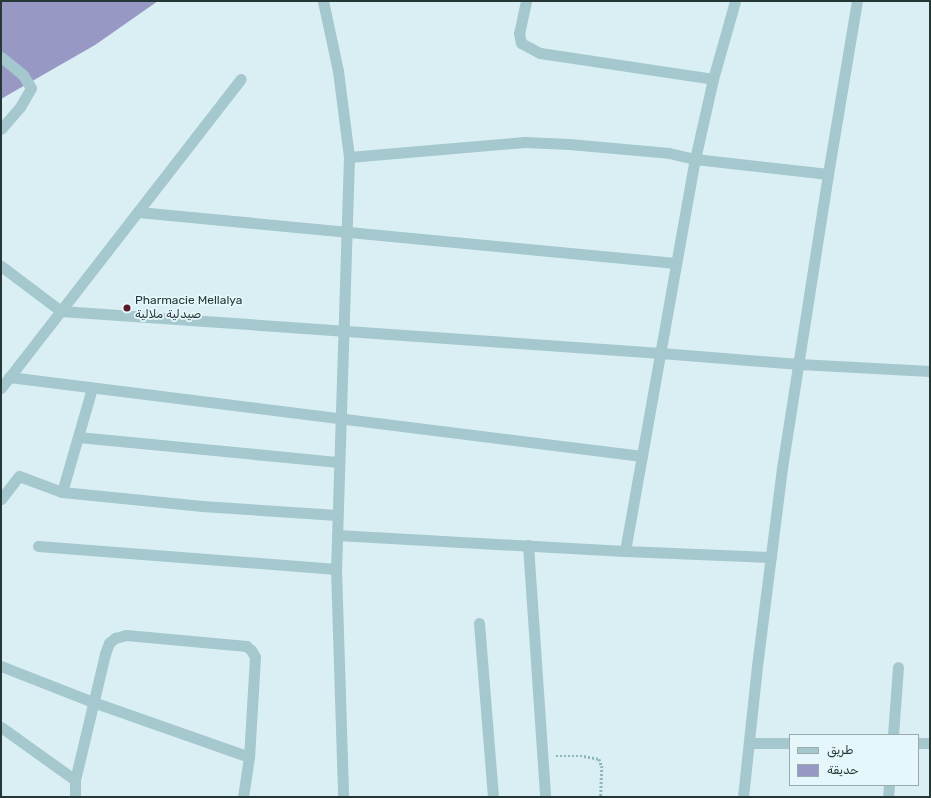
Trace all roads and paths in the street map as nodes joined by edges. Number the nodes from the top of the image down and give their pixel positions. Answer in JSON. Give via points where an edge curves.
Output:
{"nodes":[{"id":1,"x":323,"y":1,"type":"edge"},
{"id":2,"x":526,"y":1,"type":"edge"},
{"id":3,"x":857,"y":1,"type":"edge"},
{"id":4,"x":735,"y":2,"type":"edge"},
{"id":5,"x":1,"y":57,"type":"edge"},
{"id":6,"x":241,"y":79,"type":"dead end"},
{"id":7,"x":712,"y":79,"type":"junction"},
{"id":8,"x":1,"y":129,"type":"edge"},
{"id":9,"x":348,"y":157,"type":"junction"},
{"id":10,"x":695,"y":159,"type":"junction"},
{"id":11,"x":828,"y":174,"type":"junction"},
{"id":12,"x":138,"y":212,"type":"junction"},
{"id":13,"x":346,"y":232,"type":"junction"},
{"id":14,"x":676,"y":263,"type":"junction"},
{"id":15,"x":1,"y":266,"type":"edge"},
{"id":16,"x":61,"y":311,"type":"junction"},
{"id":17,"x":343,"y":331,"type":"junction"},
{"id":18,"x":661,"y":353,"type":"junction"},
{"id":19,"x":799,"y":364,"type":"junction"},
{"id":20,"x":930,"y":371,"type":"edge"},
{"id":21,"x":9,"y":378,"type":"junction"},
{"id":22,"x":1,"y":388,"type":"edge"},
{"id":23,"x":92,"y":388,"type":"junction"},
{"id":24,"x":340,"y":419,"type":"junction"},
{"id":25,"x":78,"y":437,"type":"junction"},
{"id":26,"x":642,"y":456,"type":"junction"},
{"id":27,"x":339,"y":462,"type":"junction"},
{"id":28,"x":62,"y":492,"type":"junction"},
{"id":29,"x":1,"y":499,"type":"edge"},
{"id":30,"x":338,"y":516,"type":"junction"},
{"id":31,"x":337,"y":535,"type":"junction"},
{"id":32,"x":528,"y":545,"type":"junction"},
{"id":33,"x":38,"y":546,"type":"dead end"},
{"id":34,"x":625,"y":551,"type":"junction"},
{"id":35,"x":770,"y":557,"type":"junction"},
{"id":36,"x":336,"y":570,"type":"junction"},
{"id":37,"x":479,"y":623,"type":"dead end"},
{"id":38,"x":1,"y":666,"type":"edge"},
{"id":39,"x":898,"y":667,"type":"dead end"},
{"id":40,"x":93,"y":702,"type":"junction"},
{"id":41,"x":1,"y":727,"type":"edge"},
{"id":42,"x":893,"y":734,"type":"edge"},
{"id":43,"x":789,"y":742,"type":"edge"},
{"id":44,"x":749,"y":743,"type":"junction"},
{"id":45,"x":919,"y":743,"type":"edge"},
{"id":46,"x":930,"y":743,"type":"edge"},
{"id":47,"x":249,"y":756,"type":"junction"},
{"id":48,"x":542,"y":756,"type":"junction"},
{"id":49,"x":75,"y":780,"type":"junction"},
{"id":50,"x":889,"y":786,"type":"edge"},
{"id":51,"x":75,"y":797,"type":"edge"},
{"id":52,"x":243,"y":797,"type":"edge"},
{"id":53,"x":343,"y":797,"type":"edge"},
{"id":54,"x":493,"y":797,"type":"edge"},
{"id":55,"x":545,"y":797,"type":"edge"},
{"id":56,"x":601,"y":797,"type":"edge"},
{"id":57,"x":743,"y":797,"type":"edge"},
{"id":58,"x":888,"y":797,"type":"edge"}],
"edges":[{"from":1,"to":9,"type":"street","via":[[338,71]]},
{"from":2,"to":7,"type":"street","via":[[519,33],[521,43],[540,53]]},
{"from":3,"to":11,"type":"street"},
{"from":4,"to":7,"type":"street"},
{"from":5,"to":8,"type":"street","via":[[23,75],[31,88]]},
{"from":6,"to":12,"type":"street"},
{"from":7,"to":10,"type":"street"},
{"from":9,"to":10,"type":"street","via":[[524,142],[615,146]]},
{"from":9,"to":13,"type":"street"},
{"from":10,"to":11,"type":"street"},
{"from":10,"to":14,"type":"street"},
{"from":11,"to":19,"type":"street"},
{"from":12,"to":13,"type":"street"},
{"from":12,"to":16,"type":"street"},
{"from":13,"to":14,"type":"street"},
{"from":13,"to":17,"type":"street"},
{"from":14,"to":18,"type":"street"},
{"from":15,"to":16,"type":"street"},
{"from":16,"to":17,"type":"street"},
{"from":16,"to":21,"type":"street"},
{"from":17,"to":18,"type":"street"},
{"from":17,"to":24,"type":"street"},
{"from":18,"to":19,"type":"street"},
{"from":18,"to":26,"type":"street"},
{"from":19,"to":20,"type":"street"},
{"from":19,"to":35,"type":"street"},
{"from":21,"to":22,"type":"street"},
{"from":21,"to":23,"type":"street"},
{"from":23,"to":24,"type":"street"},
{"from":23,"to":25,"type":"street"},
{"from":24,"to":26,"type":"street"},
{"from":24,"to":27,"type":"street"},
{"from":25,"to":27,"type":"street"},
{"from":25,"to":28,"type":"street"},
{"from":26,"to":34,"type":"street"},
{"from":27,"to":30,"type":"street"},
{"from":28,"to":29,"type":"street","via":[[19,476]]},
{"from":28,"to":30,"type":"street"},
{"from":30,"to":31,"type":"street"},
{"from":31,"to":32,"type":"street"},
{"from":31,"to":36,"type":"street"},
{"from":32,"to":34,"type":"street"},
{"from":32,"to":48,"type":"street"},
{"from":33,"to":36,"type":"street"},
{"from":34,"to":35,"type":"street"},
{"from":35,"to":44,"type":"street"},
{"from":36,"to":53,"type":"street"},
{"from":37,"to":54,"type":"street"},
{"from":38,"to":40,"type":"street"},
{"from":39,"to":42,"type":"street"},
{"from":40,"to":47,"type":"street"},
{"from":40,"to":47,"type":"street","via":[[105,654],[109,643],[115,638],[126,635],[246,646],[252,650],[255,657]]},
{"from":40,"to":49,"type":"street"},
{"from":41,"to":49,"type":"street"},
{"from":43,"to":44,"type":"street"},
{"from":44,"to":57,"type":"street"},
{"from":45,"to":46,"type":"street"},
{"from":47,"to":52,"type":"street"},
{"from":48,"to":55,"type":"street"},
{"from":48,"to":56,"type":"path","via":[[584,756],[599,759],[602,766]]},
{"from":49,"to":51,"type":"street"},
{"from":50,"to":58,"type":"street"}]}
